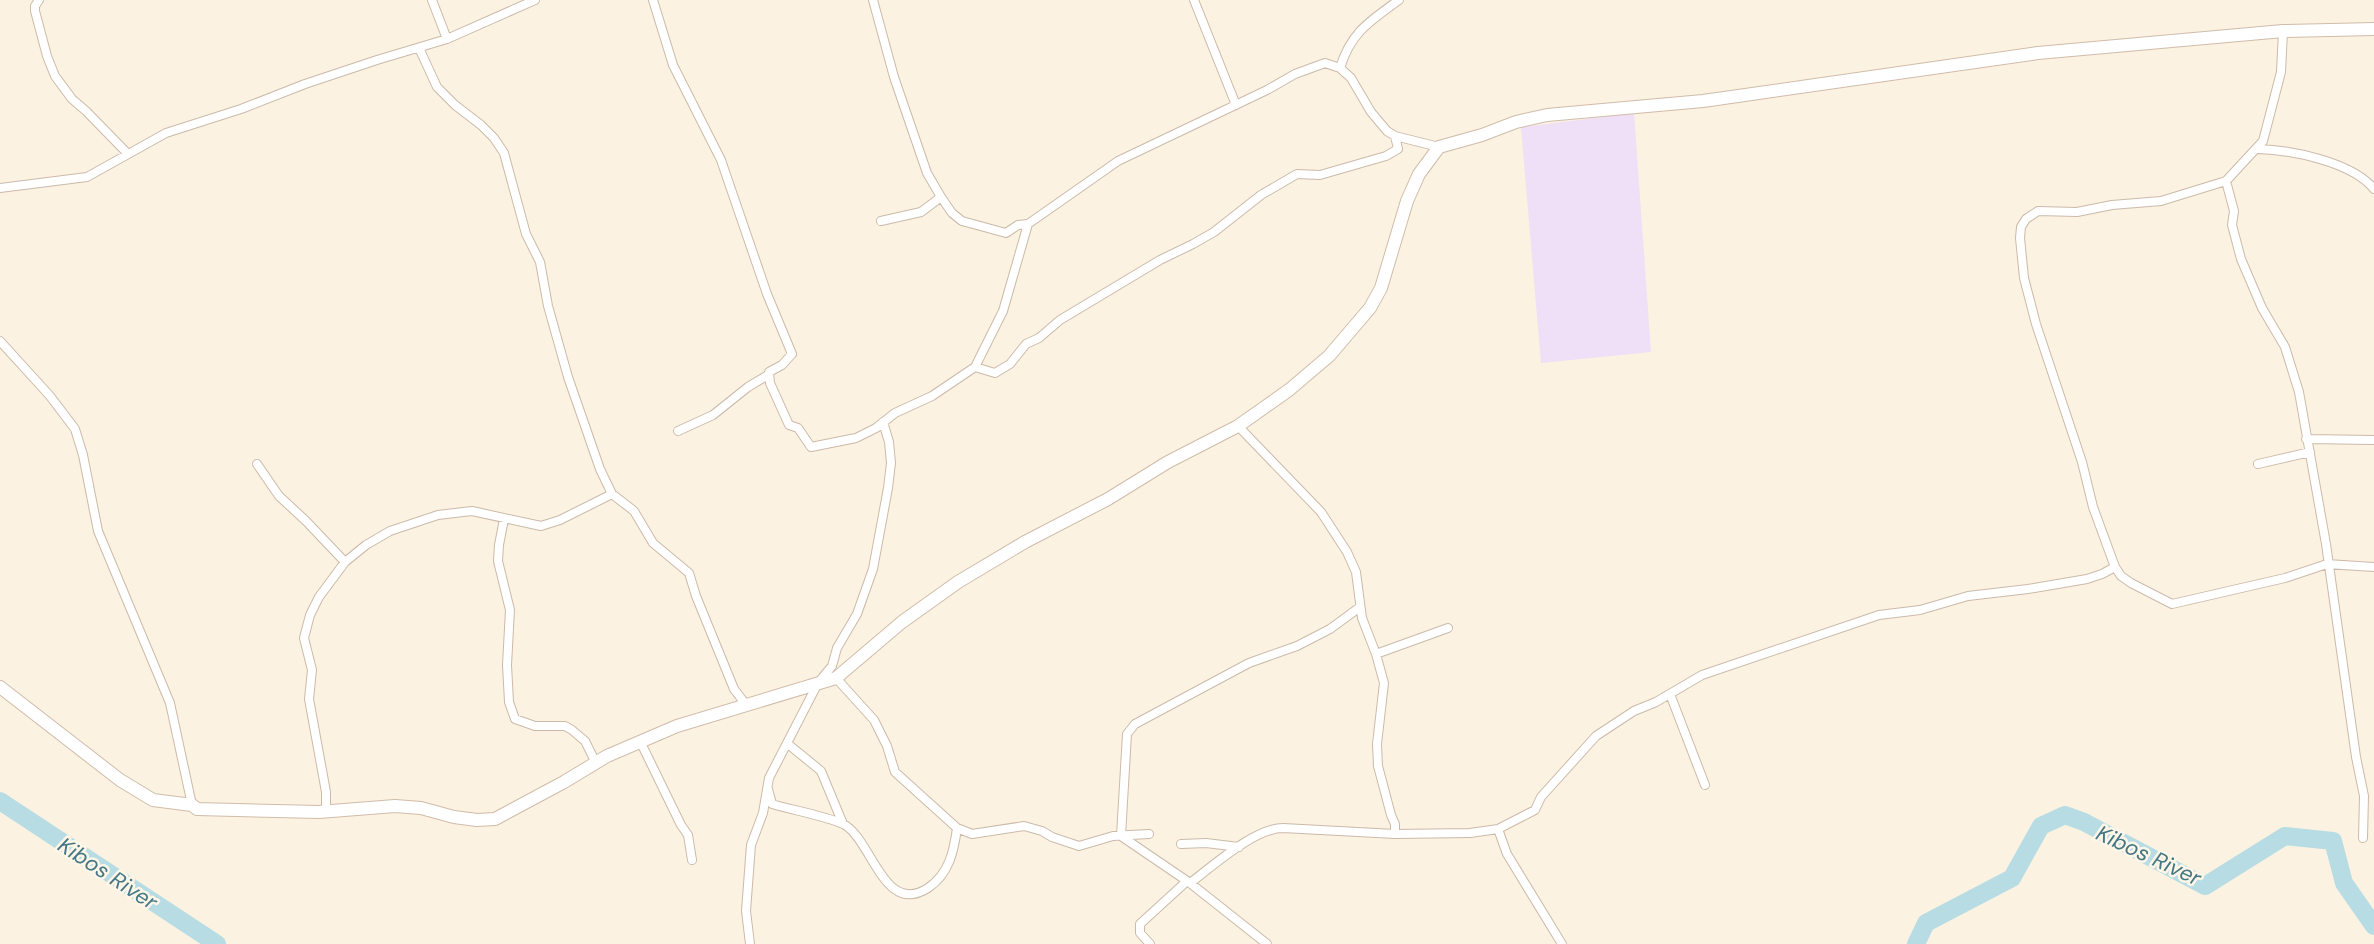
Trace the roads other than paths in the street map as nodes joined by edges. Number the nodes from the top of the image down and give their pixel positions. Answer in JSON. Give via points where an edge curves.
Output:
{"nodes":[{"id":1,"x":39,"y":0,"type":"edge"},
{"id":2,"x":432,"y":0,"type":"edge"},
{"id":3,"x":535,"y":0,"type":"edge"},
{"id":4,"x":653,"y":0,"type":"edge"},
{"id":5,"x":873,"y":0,"type":"edge"},
{"id":6,"x":1194,"y":0,"type":"edge"},
{"id":7,"x":1399,"y":0,"type":"edge"},
{"id":8,"x":2374,"y":29,"type":"edge"},
{"id":9,"x":2283,"y":31,"type":"junction"},
{"id":10,"x":447,"y":39,"type":"junction"},
{"id":11,"x":419,"y":48,"type":"junction"},
{"id":12,"x":1341,"y":68,"type":"junction"},
{"id":13,"x":1236,"y":105,"type":"junction"},
{"id":14,"x":1395,"y":136,"type":"junction"},
{"id":15,"x":1439,"y":147,"type":"junction"},
{"id":16,"x":2258,"y":149,"type":"junction"},
{"id":17,"x":128,"y":154,"type":"junction"},
{"id":18,"x":2226,"y":181,"type":"junction"},
{"id":19,"x":0,"y":188,"type":"edge"},
{"id":20,"x":2374,"y":189,"type":"edge"},
{"id":21,"x":941,"y":197,"type":"junction"},
{"id":22,"x":881,"y":221,"type":"dead end"},
{"id":23,"x":1028,"y":224,"type":"junction"},
{"id":24,"x":0,"y":341,"type":"edge"},
{"id":25,"x":975,"y":367,"type":"junction"},
{"id":26,"x":768,"y":375,"type":"junction"},
{"id":27,"x":883,"y":422,"type":"junction"},
{"id":28,"x":1238,"y":426,"type":"junction"},
{"id":29,"x":678,"y":430,"type":"dead end"},
{"id":30,"x":2306,"y":439,"type":"junction"},
{"id":31,"x":2374,"y":440,"type":"edge"},
{"id":32,"x":2310,"y":452,"type":"junction"},
{"id":33,"x":257,"y":464,"type":"dead end"},
{"id":34,"x":2258,"y":464,"type":"dead end"},
{"id":35,"x":612,"y":494,"type":"junction"},
{"id":36,"x":504,"y":519,"type":"junction"},
{"id":37,"x":345,"y":562,"type":"junction"},
{"id":38,"x":2327,"y":564,"type":"junction"},
{"id":39,"x":2115,"y":567,"type":"junction"},
{"id":40,"x":2374,"y":567,"type":"edge"},
{"id":41,"x":1360,"y":607,"type":"junction"},
{"id":42,"x":1448,"y":628,"type":"dead end"},
{"id":43,"x":1376,"y":654,"type":"junction"},
{"id":44,"x":836,"y":678,"type":"junction"},
{"id":45,"x":818,"y":683,"type":"junction"},
{"id":46,"x":0,"y":687,"type":"edge"},
{"id":47,"x":1670,"y":694,"type":"junction"},
{"id":48,"x":747,"y":706,"type":"junction"},
{"id":49,"x":640,"y":741,"type":"junction"},
{"id":50,"x":788,"y":744,"type":"junction"},
{"id":51,"x":596,"y":763,"type":"junction"},
{"id":52,"x":1705,"y":785,"type":"dead end"},
{"id":53,"x":767,"y":786,"type":"junction"},
{"id":54,"x":192,"y":806,"type":"junction"},
{"id":55,"x":326,"y":811,"type":"junction"},
{"id":56,"x":843,"y":824,"type":"junction"},
{"id":57,"x":957,"y":828,"type":"junction"},
{"id":58,"x":1498,"y":829,"type":"junction"},
{"id":59,"x":1149,"y":834,"type":"dead end"},
{"id":60,"x":1395,"y":834,"type":"junction"},
{"id":61,"x":1121,"y":836,"type":"junction"},
{"id":62,"x":2362,"y":838,"type":"dead end"},
{"id":63,"x":1181,"y":844,"type":"dead end"},
{"id":64,"x":1239,"y":847,"type":"junction"},
{"id":65,"x":692,"y":860,"type":"dead end"},
{"id":66,"x":1189,"y":882,"type":"junction"},
{"id":67,"x":750,"y":944,"type":"edge"},
{"id":68,"x":1150,"y":944,"type":"edge"},
{"id":69,"x":1267,"y":944,"type":"edge"},
{"id":70,"x":1562,"y":944,"type":"edge"}],
"edges":[{"from":1,"to":17,"type":"street","via":[[35,11],[55,76],[72,99]]},
{"from":2,"to":10,"type":"street"},
{"from":3,"to":10,"type":"street"},
{"from":4,"to":26,"type":"street","via":[[673,64],[721,160],[792,354]]},
{"from":5,"to":21,"type":"street","via":[[927,173]]},
{"from":6,"to":13,"type":"street"},
{"from":7,"to":12,"type":"street","via":[[1354,36]]},
{"from":8,"to":9,"type":"main road"},
{"from":9,"to":15,"type":"main road","via":[[2038,53],[1703,100],[1547,115]]},
{"from":9,"to":16,"type":"street","via":[[2281,72],[2271,119]]},
{"from":10,"to":11,"type":"street"},
{"from":11,"to":17,"type":"street","via":[[166,132]]},
{"from":11,"to":35,"type":"street","via":[[437,87],[482,125],[504,153],[526,234],[540,262],[568,377]]},
{"from":12,"to":13,"type":"street","via":[[1333,64],[1315,65]]},
{"from":12,"to":14,"type":"street","via":[[1378,121]]},
{"from":13,"to":23,"type":"street","via":[[1118,161]]},
{"from":14,"to":15,"type":"street"},
{"from":14,"to":25,"type":"street","via":[[1398,149],[1386,156],[1320,175],[1297,174],[1279,184],[1207,236],[1060,320],[1026,344],[1010,364],[996,373]]},
{"from":15,"to":28,"type":"main road","via":[[1419,174],[1407,201],[1381,288],[1371,308],[1329,356]]},
{"from":16,"to":18,"type":"street"},
{"from":16,"to":20,"type":"street","via":[[2328,160],[2366,179]]},
{"from":17,"to":19,"type":"street","via":[[87,177]]},
{"from":18,"to":30,"type":"street","via":[[2241,259],[2262,308],[2286,347]]},
{"from":18,"to":39,"type":"street","via":[[2161,201],[2077,212],[2038,211],[2022,227],[2024,278],[2036,324]]},
{"from":21,"to":22,"type":"street","via":[[921,212]]},
{"from":21,"to":23,"type":"street","via":[[962,221],[1006,233]]},
{"from":23,"to":25,"type":"street","via":[[1003,311]]},
{"from":24,"to":54,"type":"street","via":[[75,429],[98,531],[170,703]]},
{"from":25,"to":27,"type":"street"},
{"from":26,"to":27,"type":"street","via":[[789,425],[798,428],[811,447],[856,438]]},
{"from":26,"to":29,"type":"street","via":[[713,415]]},
{"from":27,"to":45,"type":"street","via":[[891,463],[873,569],[832,666]]},
{"from":28,"to":41,"type":"street","via":[[1334,529],[1356,572]]},
{"from":28,"to":44,"type":"main road","via":[[958,582],[902,622]]},
{"from":30,"to":31,"type":"street"},
{"from":30,"to":32,"type":"street"},
{"from":32,"to":34,"type":"street"},
{"from":32,"to":38,"type":"street"},
{"from":33,"to":37,"type":"street","via":[[279,496]]},
{"from":35,"to":36,"type":"street","via":[[550,524]]},
{"from":35,"to":48,"type":"street","via":[[634,511],[653,543],[689,573],[734,689]]},
{"from":36,"to":37,"type":"street","via":[[472,511],[438,514],[390,531]]},
{"from":36,"to":51,"type":"street","via":[[498,561],[510,610],[507,665],[509,702],[515,719],[535,726],[565,726],[585,741]]},
{"from":37,"to":55,"type":"street","via":[[319,597],[304,638],[312,670],[309,699]]},
{"from":38,"to":39,"type":"street","via":[[2285,578],[2172,604],[2131,583]]},
{"from":38,"to":40,"type":"street"},
{"from":38,"to":62,"type":"street","via":[[2363,784]]},
{"from":39,"to":47,"type":"street","via":[[2087,579],[1968,596],[1920,610],[1879,615],[1702,675]]},
{"from":41,"to":43,"type":"street"},
{"from":41,"to":61,"type":"street","via":[[1330,629],[1249,663],[1134,724],[1127,734]]},
{"from":42,"to":43,"type":"street"},
{"from":43,"to":60,"type":"street","via":[[1384,683],[1378,722],[1378,766]]},
{"from":44,"to":45,"type":"main road"},
{"from":44,"to":57,"type":"street","via":[[874,720],[895,772]]},
{"from":45,"to":48,"type":"main road"},
{"from":45,"to":50,"type":"street"},
{"from":46,"to":54,"type":"main road","via":[[136,790],[153,800]]},
{"from":47,"to":52,"type":"street"},
{"from":47,"to":58,"type":"street","via":[[1596,736],[1541,796],[1535,810]]},
{"from":48,"to":49,"type":"main road","via":[[676,726]]},
{"from":49,"to":51,"type":"main road"},
{"from":49,"to":65,"type":"street","via":[[688,835]]},
{"from":50,"to":53,"type":"street"},
{"from":50,"to":56,"type":"street","via":[[821,771]]},
{"from":51,"to":55,"type":"main road","via":[[495,819],[477,820],[395,806]]},
{"from":53,"to":56,"type":"street","via":[[772,804]]},
{"from":53,"to":67,"type":"street","via":[[763,813],[751,844],[746,911]]},
{"from":54,"to":55,"type":"main road","via":[[242,811]]},
{"from":56,"to":57,"type":"street","via":[[858,835],[885,882],[910,893],[928,888],[949,865]]},
{"from":57,"to":61,"type":"street","via":[[972,834],[1024,826],[1079,846]]},
{"from":58,"to":60,"type":"street"},
{"from":58,"to":70,"type":"street","via":[[1507,854]]},
{"from":59,"to":61,"type":"street"},
{"from":60,"to":64,"type":"street","via":[[1275,828]]},
{"from":61,"to":66,"type":"street"},
{"from":63,"to":64,"type":"street"},
{"from":64,"to":66,"type":"street"},
{"from":66,"to":68,"type":"street","via":[[1140,924],[1140,933]]},
{"from":66,"to":69,"type":"street"}]}
